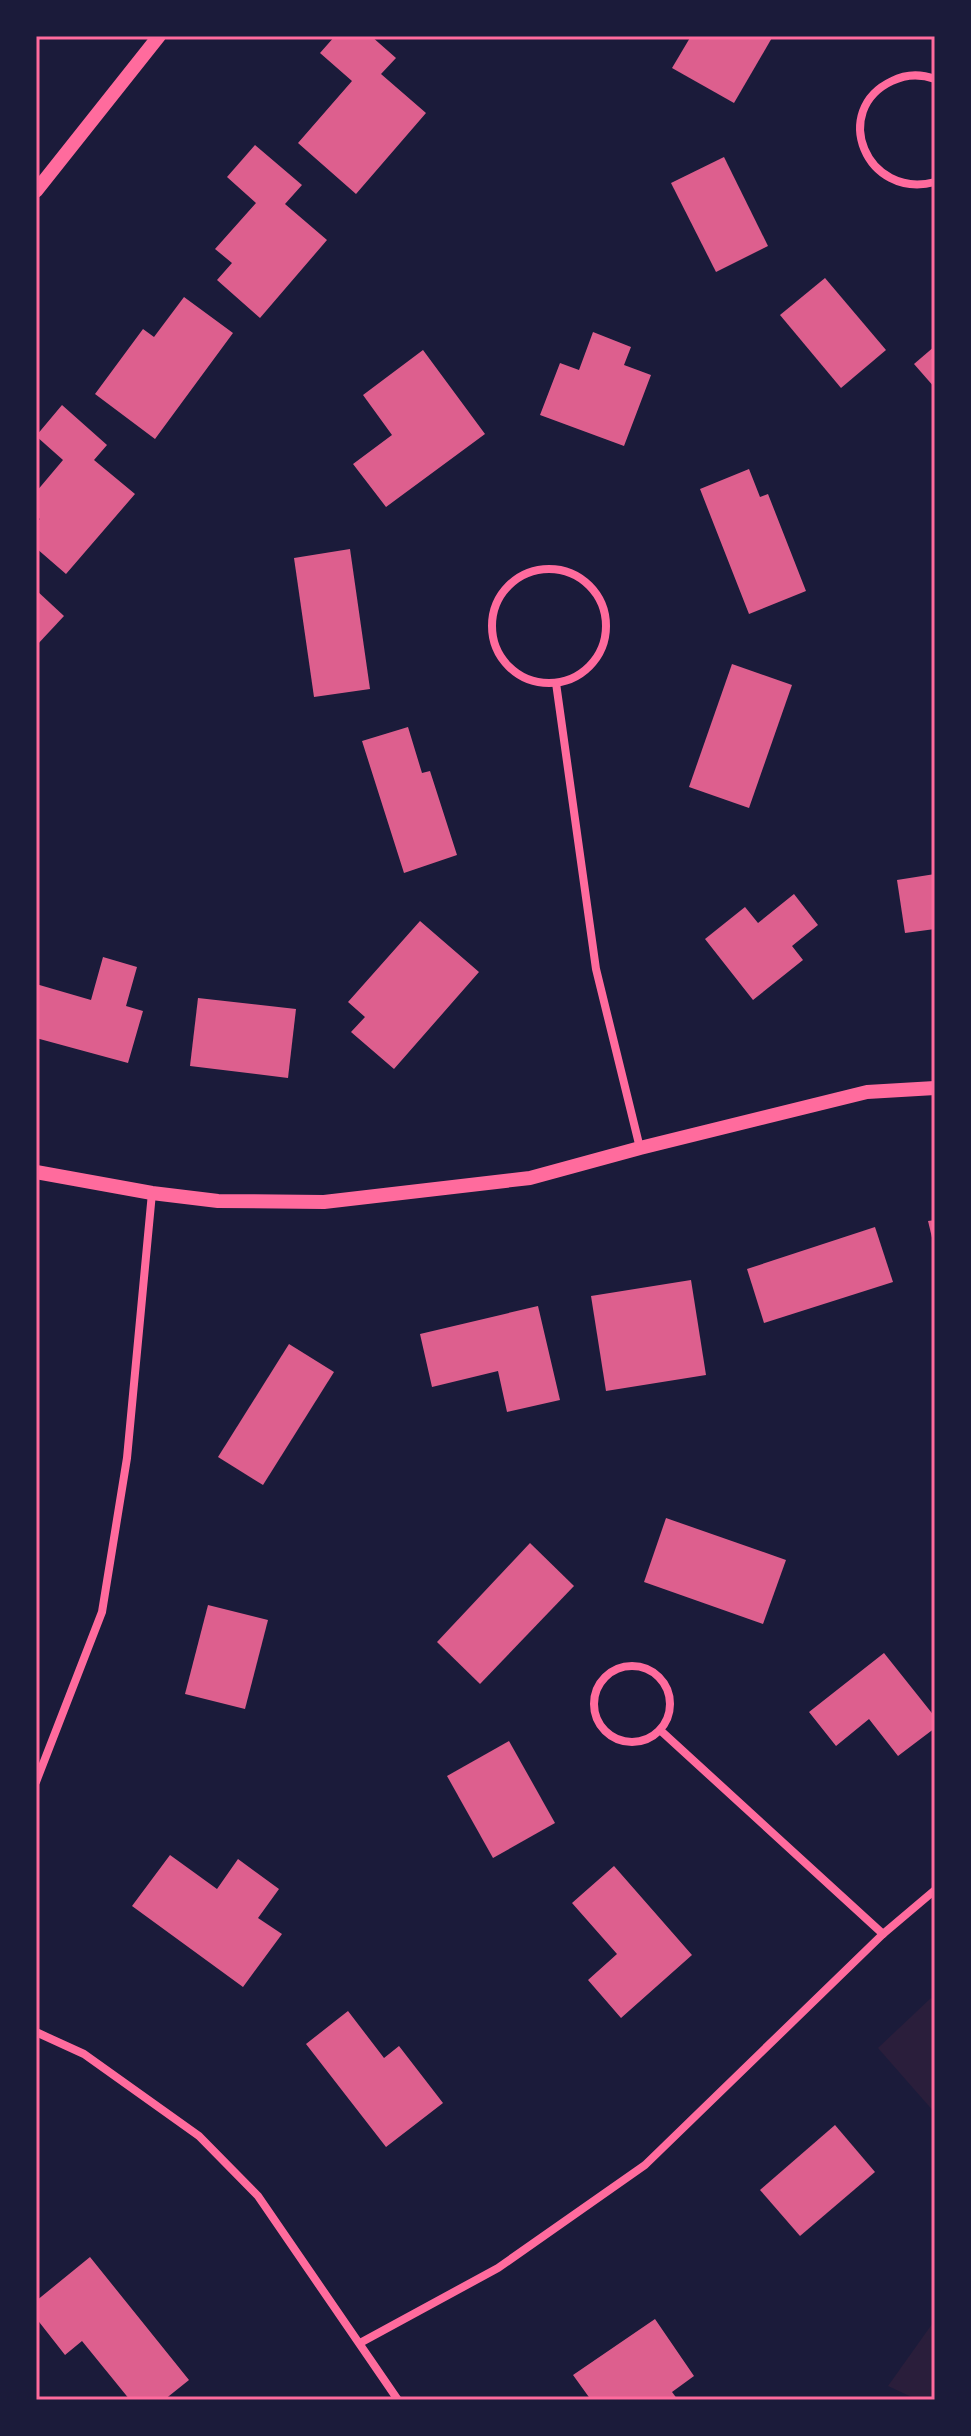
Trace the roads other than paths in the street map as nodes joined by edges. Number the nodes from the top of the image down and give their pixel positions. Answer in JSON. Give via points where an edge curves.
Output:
{"nodes":[{"id":1,"x":159,"y":36,"type":"edge"},
{"id":2,"x":935,"y":79,"type":"edge"},
{"id":3,"x":935,"y":182,"type":"edge"},
{"id":4,"x":36,"y":191,"type":"edge"},
{"id":5,"x":556,"y":683,"type":"junction"},
{"id":6,"x":935,"y":1088,"type":"edge"},
{"id":7,"x":640,"y":1148,"type":"junction"},
{"id":8,"x":36,"y":1172,"type":"edge"},
{"id":9,"x":152,"y":1193,"type":"junction"},
{"id":10,"x":660,"y":1730,"type":"junction"},
{"id":11,"x":36,"y":1782,"type":"edge"},
{"id":12,"x":935,"y":1890,"type":"edge"},
{"id":13,"x":883,"y":1934,"type":"junction"},
{"id":14,"x":36,"y":2032,"type":"edge"},
{"id":15,"x":360,"y":2343,"type":"junction"},
{"id":16,"x":398,"y":2400,"type":"edge"}],
"edges":[{"from":1,"to":4,"type":"street"},
{"from":2,"to":3,"type":"street","via":[[913,75],[881,86],[869,99],[860,132],[872,164],[884,176],[917,186]]},
{"from":5,"to":5,"type":"street","via":[[589,668],[600,653],[605,618],[601,601],[576,575],[541,569],[509,585],[498,599],[492,634],[507,666],[521,677]]},
{"from":5,"to":7,"type":"street","via":[[596,969]]},
{"from":6,"to":7,"type":"street","via":[[867,1092]]},
{"from":7,"to":9,"type":"street","via":[[530,1178],[324,1202],[218,1201]]},
{"from":8,"to":9,"type":"street"},
{"from":9,"to":11,"type":"street","via":[[127,1458],[102,1612]]},
{"from":10,"to":10,"type":"street","via":[[670,1702],[658,1676],[631,1666],[604,1678],[594,1705],[606,1732],[634,1742]]},
{"from":10,"to":13,"type":"street"},
{"from":12,"to":13,"type":"street"},
{"from":13,"to":15,"type":"street","via":[[645,2165],[498,2268]]},
{"from":14,"to":15,"type":"street","via":[[84,2054],[199,2136],[258,2196]]},
{"from":15,"to":16,"type":"street"}]}
